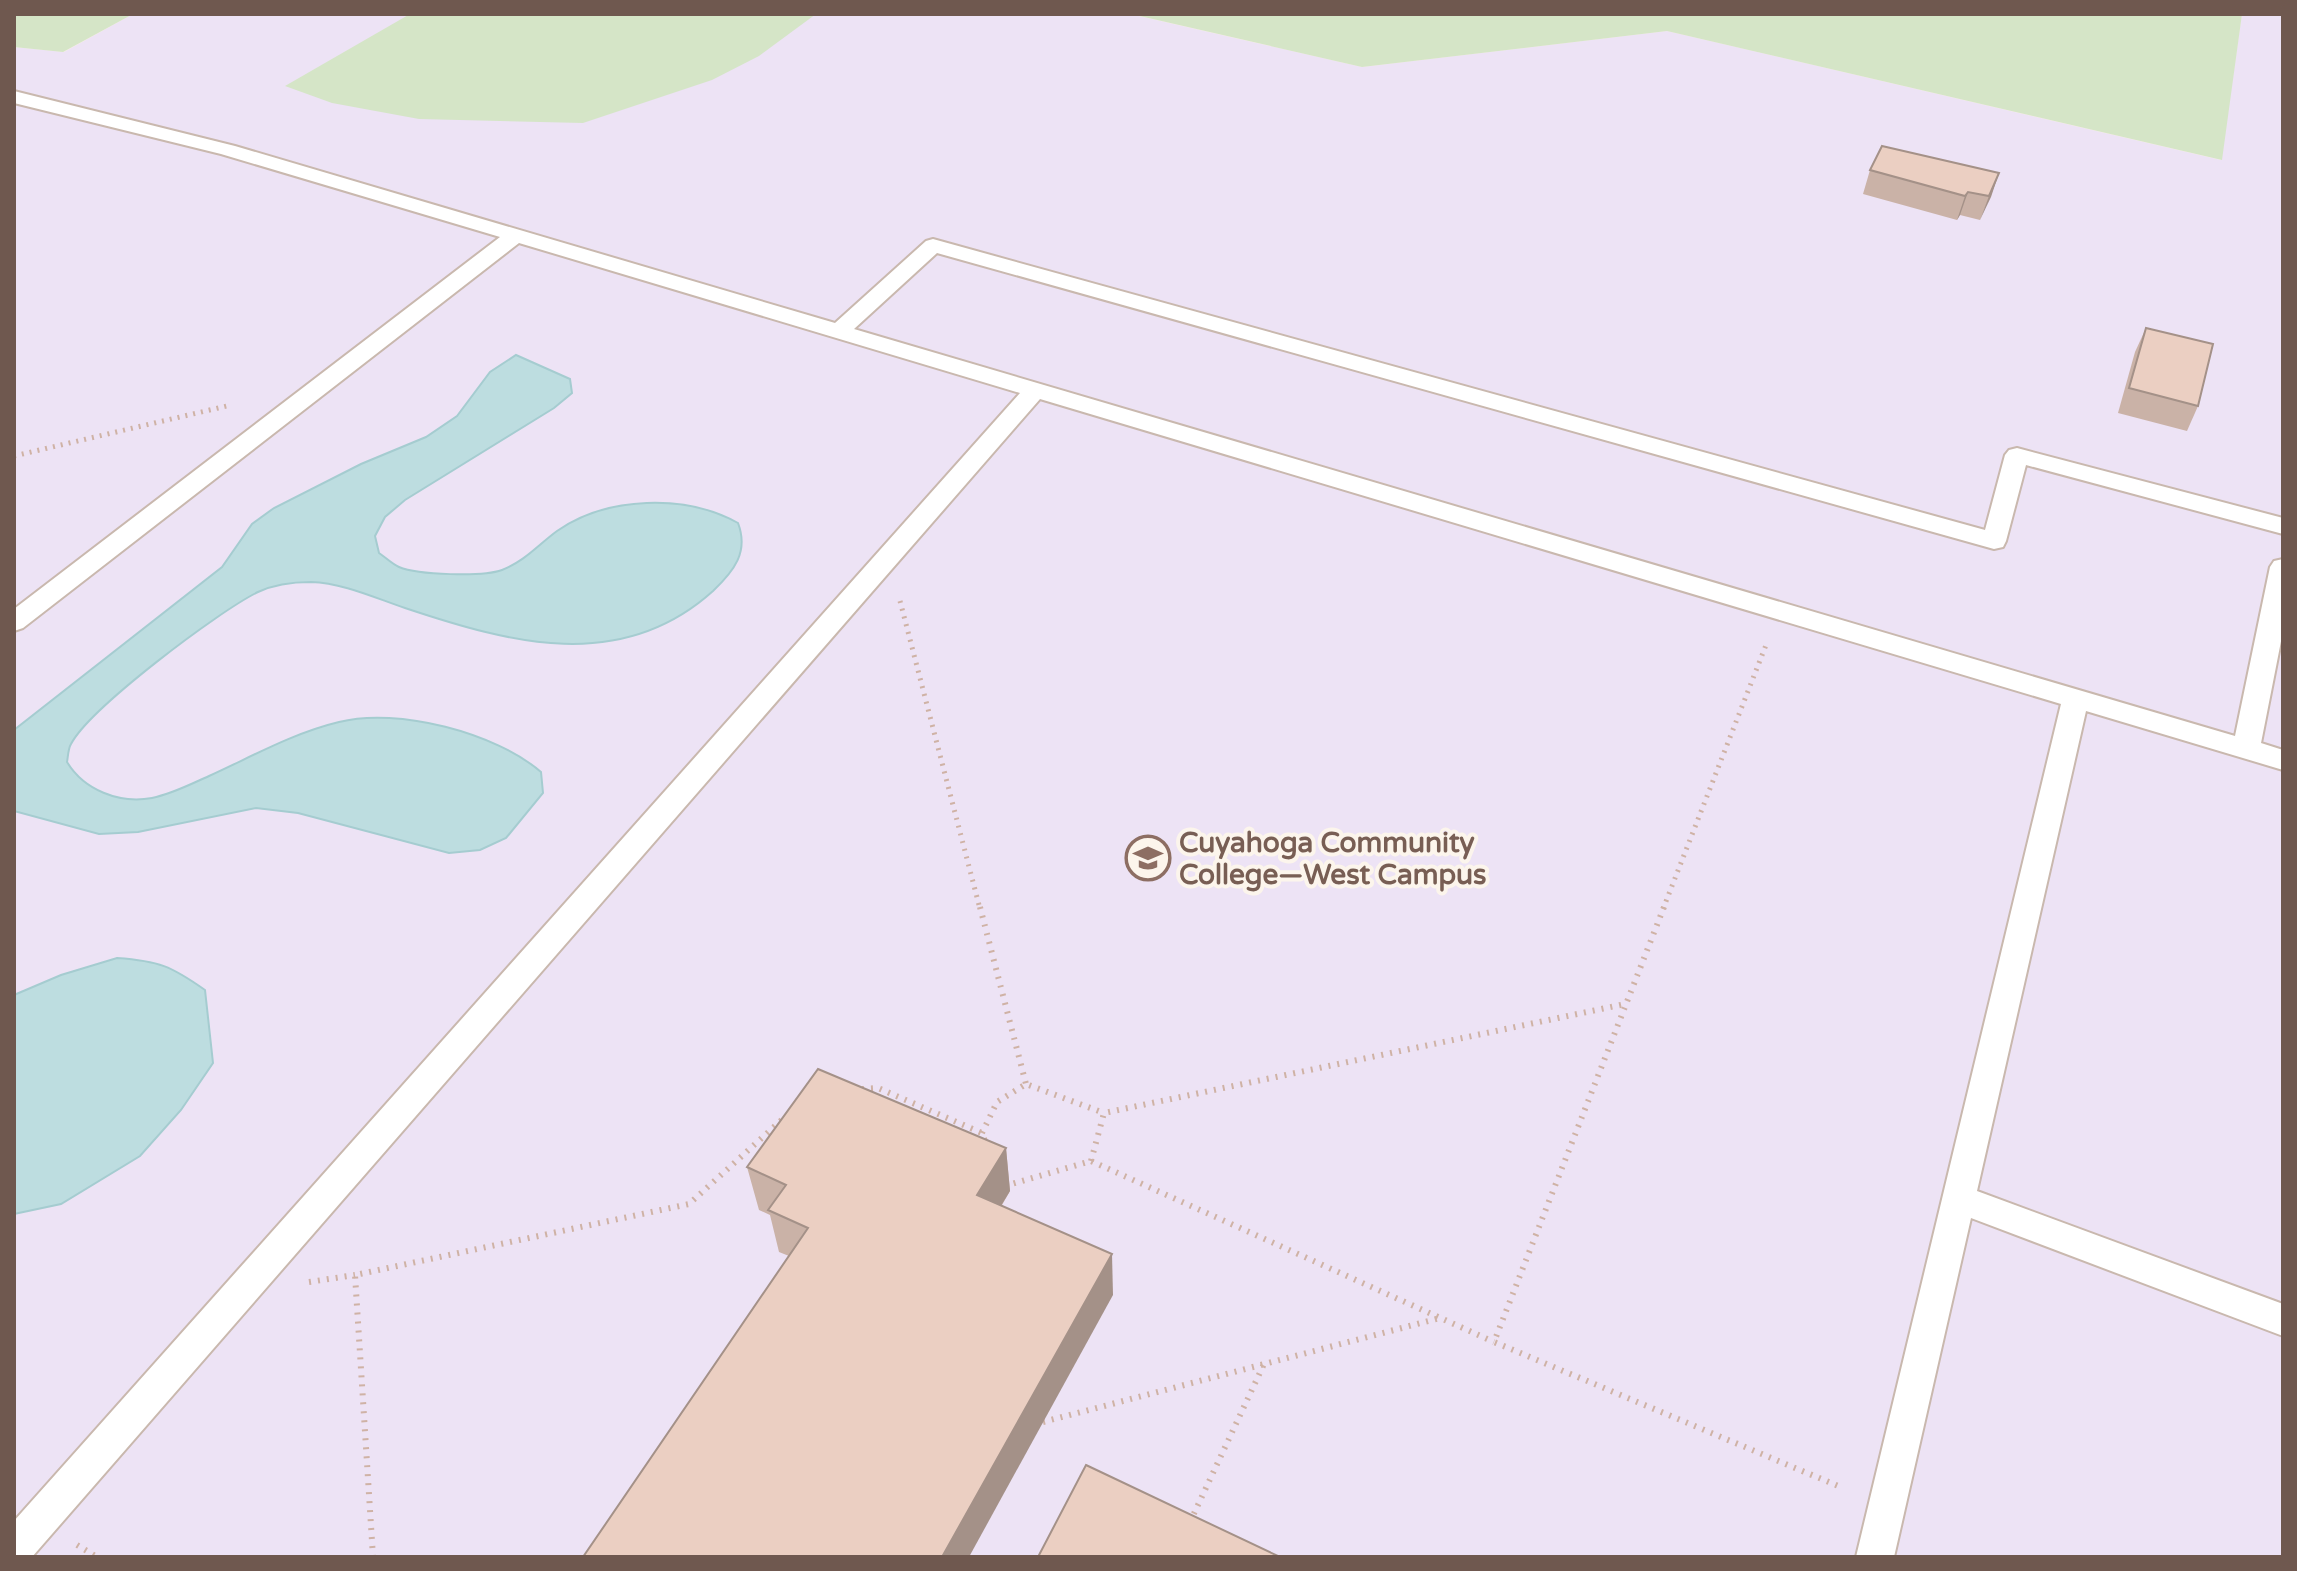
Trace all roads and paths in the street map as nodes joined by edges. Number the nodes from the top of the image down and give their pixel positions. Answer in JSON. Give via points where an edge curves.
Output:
{"nodes":[{"id":1,"x":14,"y":97,"type":"edge"},
{"id":2,"x":516,"y":235,"type":"junction"},
{"id":3,"x":839,"y":331,"type":"junction"},
{"id":4,"x":1036,"y":389,"type":"junction"},
{"id":5,"x":246,"y":402,"type":"dead end"},
{"id":6,"x":14,"y":456,"type":"edge"},
{"id":7,"x":2283,"y":526,"type":"edge"},
{"id":8,"x":889,"y":556,"type":"junction"},
{"id":9,"x":2283,"y":567,"type":"edge"},
{"id":10,"x":14,"y":622,"type":"edge"},
{"id":11,"x":1772,"y":629,"type":"dead end"},
{"id":12,"x":2076,"y":697,"type":"junction"},
{"id":13,"x":2246,"y":749,"type":"junction"},
{"id":14,"x":2283,"y":760,"type":"edge"},
{"id":15,"x":1626,"y":1004,"type":"junction"},
{"id":16,"x":1026,"y":1084,"type":"junction"},
{"id":17,"x":848,"y":1091,"type":"edge"},
{"id":18,"x":797,"y":1109,"type":"edge"},
{"id":19,"x":1104,"y":1113,"type":"junction"},
{"id":20,"x":982,"y":1133,"type":"junction"},
{"id":21,"x":987,"y":1146,"type":"edge"},
{"id":22,"x":1091,"y":1161,"type":"junction"},
{"id":23,"x":996,"y":1174,"type":"edge"},
{"id":24,"x":1959,"y":1199,"type":"junction"},
{"id":25,"x":1441,"y":1318,"type":"junction"},
{"id":26,"x":2283,"y":1320,"type":"edge"},
{"id":27,"x":1494,"y":1342,"type":"junction"},
{"id":28,"x":1265,"y":1363,"type":"junction"},
{"id":29,"x":1043,"y":1422,"type":"edge"},
{"id":30,"x":1843,"y":1488,"type":"dead end"},
{"id":31,"x":1184,"y":1533,"type":"edge"},
{"id":32,"x":14,"y":1549,"type":"edge"},
{"id":33,"x":373,"y":1557,"type":"edge"},
{"id":34,"x":1875,"y":1557,"type":"edge"}],
"edges":[{"from":1,"to":2,"type":"lane","via":[[228,150]]},
{"from":2,"to":3,"type":"lane"},
{"from":2,"to":10,"type":"lane"},
{"from":3,"to":4,"type":"lane"},
{"from":3,"to":7,"type":"lane","via":[[933,245],[1994,541],[2017,455]]},
{"from":4,"to":8,"type":"lane"},
{"from":4,"to":12,"type":"lane"},
{"from":5,"to":6,"type":"path"},
{"from":8,"to":16,"type":"path"},
{"from":8,"to":32,"type":"lane"},
{"from":9,"to":13,"type":"lane"},
{"from":11,"to":15,"type":"path"},
{"from":12,"to":13,"type":"lane"},
{"from":12,"to":24,"type":"lane"},
{"from":13,"to":14,"type":"lane"},
{"from":15,"to":19,"type":"path"},
{"from":15,"to":27,"type":"path"},
{"from":16,"to":19,"type":"path"},
{"from":16,"to":20,"type":"path","via":[[997,1102]]},
{"from":17,"to":20,"type":"path","via":[[878,1088]]},
{"from":18,"to":33,"type":"path","via":[[774,1123],[689,1204],[355,1275]]},
{"from":19,"to":22,"type":"path"},
{"from":20,"to":21,"type":"path"},
{"from":22,"to":23,"type":"path","via":[[1001,1187]]},
{"from":22,"to":25,"type":"path"},
{"from":24,"to":26,"type":"lane"},
{"from":24,"to":34,"type":"lane"},
{"from":25,"to":27,"type":"path"},
{"from":25,"to":28,"type":"path"},
{"from":27,"to":30,"type":"path"},
{"from":28,"to":29,"type":"path"},
{"from":28,"to":31,"type":"path"}]}
